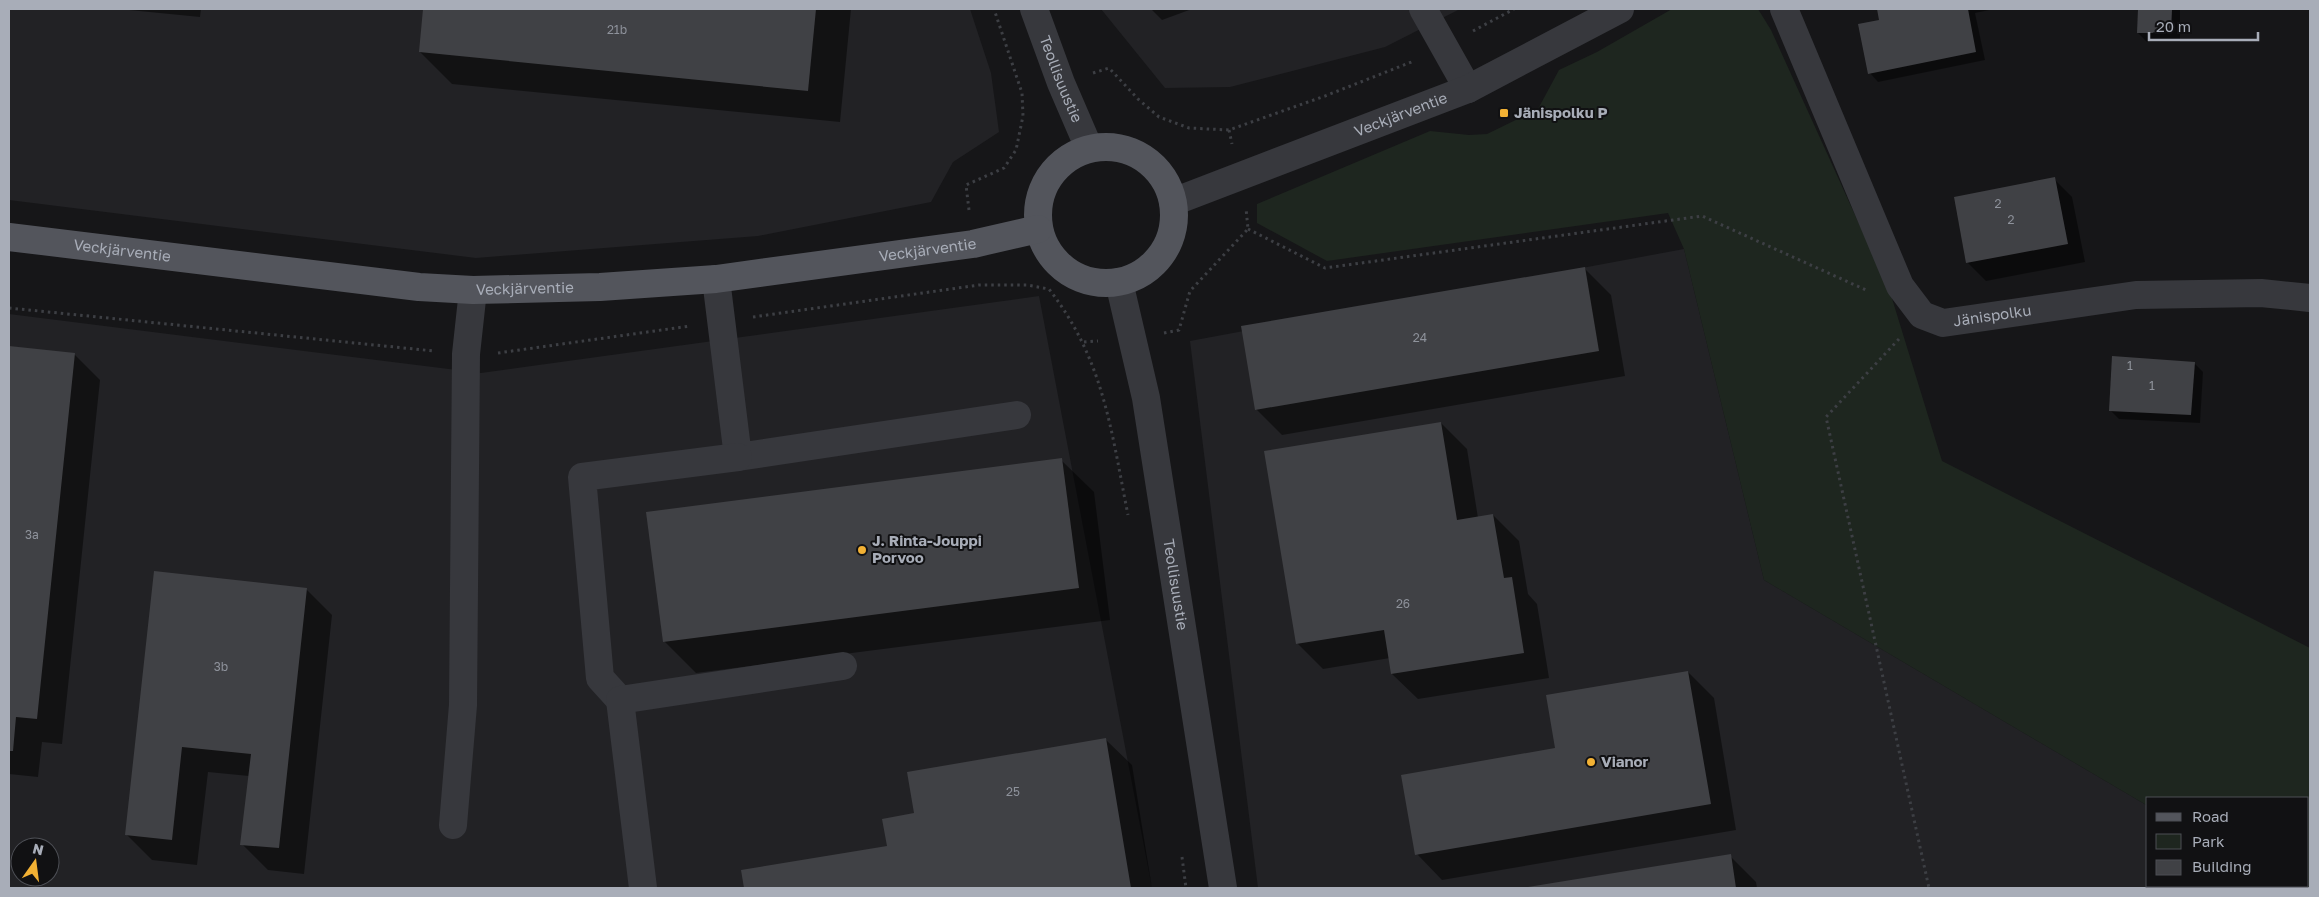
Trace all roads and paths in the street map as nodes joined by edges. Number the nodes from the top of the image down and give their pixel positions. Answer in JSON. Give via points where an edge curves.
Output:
{"nodes":[{"id":1,"x":994,"y":9,"type":"edge"},
{"id":2,"x":1034,"y":9,"type":"edge"},
{"id":3,"x":1423,"y":9,"type":"edge"},
{"id":4,"x":1514,"y":9,"type":"edge"},
{"id":5,"x":1620,"y":9,"type":"edge"},
{"id":6,"x":1784,"y":9,"type":"edge"},
{"id":7,"x":1444,"y":47,"type":"junction"},
{"id":8,"x":1061,"y":83,"type":"junction"},
{"id":9,"x":1468,"y":89,"type":"junction"},
{"id":10,"x":1022,"y":93,"type":"junction"},
{"id":11,"x":1228,"y":130,"type":"junction"},
{"id":12,"x":1089,"y":148,"type":"junction"},
{"id":13,"x":1242,"y":178,"type":"junction"},
{"id":14,"x":1173,"y":202,"type":"junction"},
{"id":15,"x":1038,"y":229,"type":"junction"},
{"id":16,"x":1248,"y":229,"type":"junction"},
{"id":17,"x":9,"y":237,"type":"edge"},
{"id":18,"x":973,"y":244,"type":"junction"},
{"id":19,"x":716,"y":279,"type":"junction"},
{"id":20,"x":1119,"y":282,"type":"junction"},
{"id":21,"x":473,"y":290,"type":"junction"},
{"id":22,"x":1870,"y":292,"type":"dead end"},
{"id":23,"x":2310,"y":298,"type":"edge"},
{"id":24,"x":1922,"y":315,"type":"junction"},
{"id":25,"x":1134,"y":338,"type":"junction"},
{"id":26,"x":1084,"y":342,"type":"junction"},
{"id":27,"x":1017,"y":415,"type":"dead end"},
{"id":28,"x":738,"y":457,"type":"junction"},
{"id":29,"x":1129,"y":516,"type":"dead end"},
{"id":30,"x":843,"y":666,"type":"dead end"},
{"id":31,"x":620,"y":700,"type":"junction"},
{"id":32,"x":453,"y":825,"type":"dead end"},
{"id":33,"x":1181,"y":849,"type":"dead end"},
{"id":34,"x":643,"y":888,"type":"edge"},
{"id":35,"x":1186,"y":888,"type":"edge"},
{"id":36,"x":1223,"y":888,"type":"edge"},
{"id":37,"x":1929,"y":888,"type":"edge"}],
"edges":[{"from":1,"to":10,"type":"path"},
{"from":2,"to":8,"type":"street","name":"Teollisuustie"},
{"from":3,"to":7,"type":"street"},
{"from":4,"to":7,"type":"path"},
{"from":5,"to":9,"type":"street","name":"Veckjärventie"},
{"from":6,"to":24,"type":"street","via":[[1900,286]]},
{"from":7,"to":9,"type":"street"},
{"from":7,"to":11,"type":"path","via":[[1325,96]]},
{"from":8,"to":10,"type":"path"},
{"from":8,"to":11,"type":"path","via":[[1109,68],[1159,117],[1189,128]]},
{"from":8,"to":12,"type":"street","name":"Teollisuustie"},
{"from":9,"to":13,"type":"street","name":"Veckjärventie"},
{"from":10,"to":18,"type":"path","via":[[1016,150],[1004,168],[966,185]]},
{"from":11,"to":13,"type":"path"},
{"from":12,"to":14,"type":"main road","via":[[1117,147],[1143,157],[1163,176]]},
{"from":12,"to":15,"type":"main road","via":[[1065,159],[1047,178],[1038,203]]},
{"from":13,"to":14,"type":"street","name":"Veckjärventie"},
{"from":13,"to":16,"type":"path"},
{"from":14,"to":20,"type":"main road","via":[[1173,229],[1162,253],[1144,272]]},
{"from":15,"to":18,"type":"main road","name":"Veckjärventie"},
{"from":15,"to":20,"type":"main road","via":[[1049,254],[1068,272],[1092,282]]},
{"from":16,"to":22,"type":"path","via":[[1325,268],[1702,216]]},
{"from":16,"to":25,"type":"path","via":[[1190,292],[1179,330]]},
{"from":17,"to":21,"type":"main road","name":"Veckjärventie","via":[[419,287]]},
{"from":18,"to":19,"type":"main road","name":"Veckjärventie"},
{"from":18,"to":26,"type":"path","via":[[979,285],[1027,285],[1049,289]]},
{"from":19,"to":21,"type":"main road","name":"Veckjärventie","via":[[600,288]]},
{"from":19,"to":28,"type":"street"},
{"from":20,"to":25,"type":"street","name":"Teollisuustie"},
{"from":21,"to":32,"type":"street","via":[[466,354],[463,705]]},
{"from":23,"to":24,"type":"street","name":"Jänispolku","via":[[2261,293],[2136,296],[1943,323]]},
{"from":24,"to":37,"type":"path","via":[[1826,417]]},
{"from":25,"to":26,"type":"path"},
{"from":25,"to":36,"type":"street","name":"Teollisuustie"},
{"from":26,"to":29,"type":"path","via":[[1102,389]]},
{"from":27,"to":28,"type":"street"},
{"from":28,"to":31,"type":"street","via":[[582,477],[600,678]]},
{"from":30,"to":31,"type":"street"},
{"from":31,"to":34,"type":"street"},
{"from":33,"to":35,"type":"path"}]}
